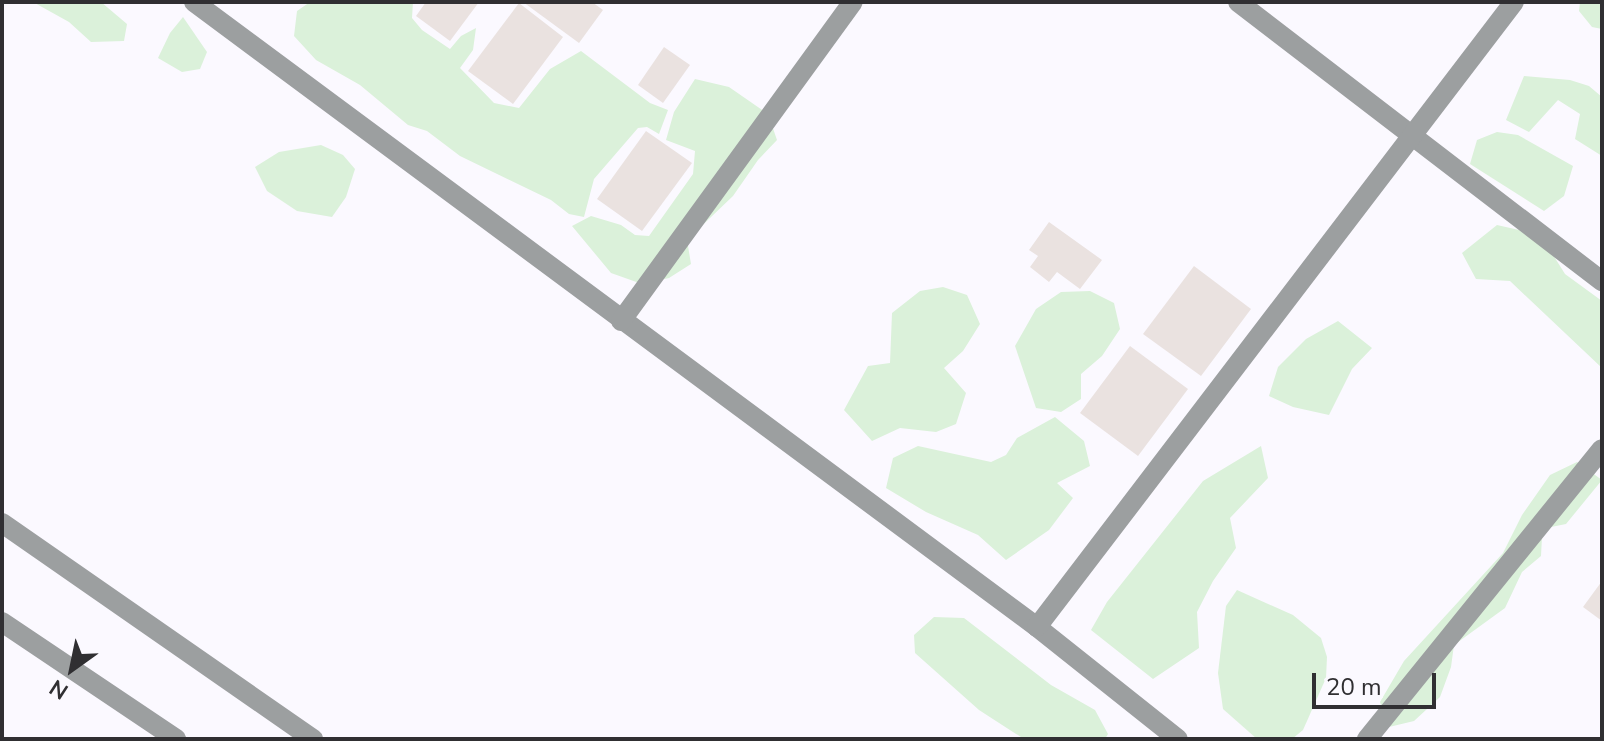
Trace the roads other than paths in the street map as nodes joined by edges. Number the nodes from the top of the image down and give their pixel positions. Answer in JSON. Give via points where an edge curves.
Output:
{"nodes":[{"id":1,"x":194,"y":2,"type":"edge"},
{"id":2,"x":853,"y":2,"type":"edge"},
{"id":3,"x":1238,"y":2,"type":"edge"},
{"id":4,"x":1514,"y":2,"type":"edge"},
{"id":5,"x":1411,"y":135,"type":"junction"},
{"id":6,"x":1602,"y":281,"type":"edge"},
{"id":7,"x":621,"y":321,"type":"junction"},
{"id":8,"x":1602,"y":449,"type":"edge"},
{"id":9,"x":2,"y":523,"type":"edge"},
{"id":10,"x":2,"y":622,"type":"edge"},
{"id":11,"x":1037,"y":627,"type":"junction"},
{"id":12,"x":176,"y":739,"type":"edge"},
{"id":13,"x":313,"y":739,"type":"edge"},
{"id":14,"x":1178,"y":739,"type":"edge"},
{"id":15,"x":1367,"y":739,"type":"edge"}],
"edges":[{"from":1,"to":7,"type":"street"},
{"from":2,"to":7,"type":"street"},
{"from":3,"to":5,"type":"street"},
{"from":4,"to":5,"type":"street"},
{"from":5,"to":6,"type":"street"},
{"from":5,"to":11,"type":"street"},
{"from":7,"to":11,"type":"street"},
{"from":8,"to":15,"type":"street"},
{"from":9,"to":13,"type":"street"},
{"from":10,"to":12,"type":"street"},
{"from":11,"to":14,"type":"street"}]}
